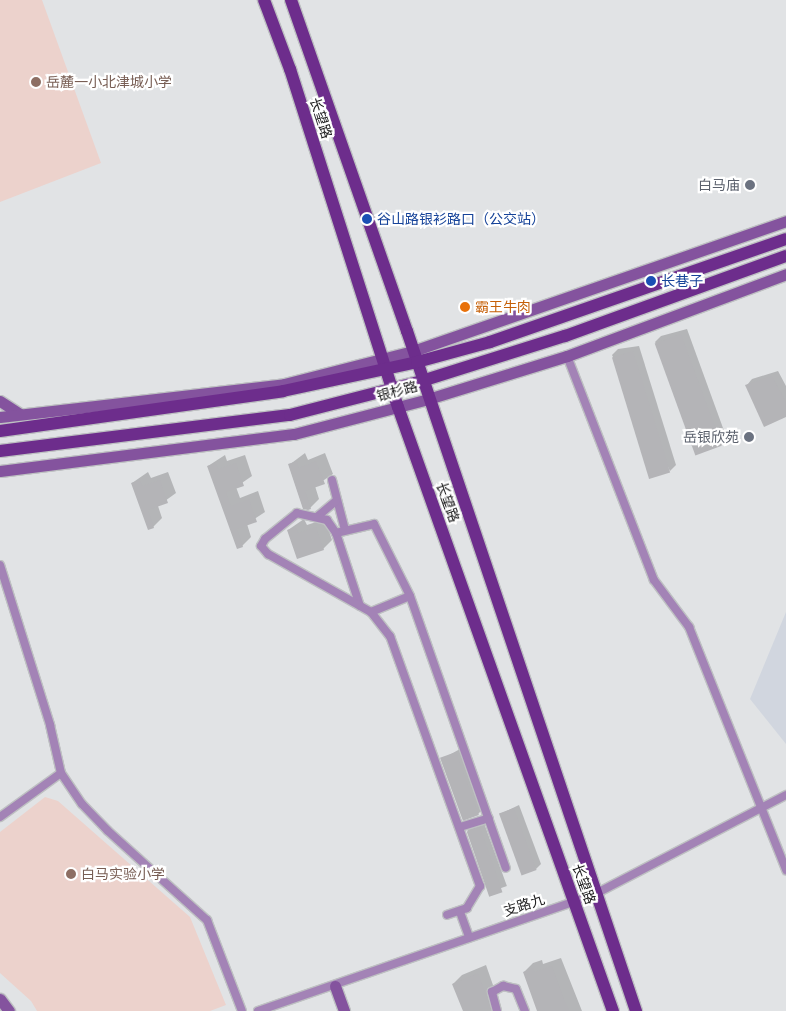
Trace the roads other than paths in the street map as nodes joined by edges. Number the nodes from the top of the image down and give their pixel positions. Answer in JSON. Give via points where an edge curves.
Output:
{"nodes":[{"id":1,"x":264,"y":0,"type":"edge"},
{"id":2,"x":291,"y":0,"type":"edge"},
{"id":3,"x":786,"y":221,"type":"edge"},
{"id":4,"x":786,"y":239,"type":"edge"},
{"id":5,"x":786,"y":256,"type":"edge"},
{"id":6,"x":786,"y":274,"type":"edge"},
{"id":7,"x":567,"y":356,"type":"junction"},
{"id":8,"x":415,"y":357,"type":"junction"},
{"id":9,"x":386,"y":364,"type":"junction"},
{"id":10,"x":422,"y":381,"type":"junction"},
{"id":11,"x":393,"y":388,"type":"junction"},
{"id":12,"x":428,"y":399,"type":"junction"},
{"id":13,"x":0,"y":401,"type":"edge"},
{"id":14,"x":398,"y":407,"type":"junction"},
{"id":15,"x":22,"y":415,"type":"junction"},
{"id":16,"x":0,"y":417,"type":"edge"},
{"id":17,"x":0,"y":431,"type":"edge"},
{"id":18,"x":0,"y":452,"type":"edge"},
{"id":19,"x":0,"y":471,"type":"edge"},
{"id":20,"x":332,"y":480,"type":"dead end"},
{"id":21,"x":336,"y":501,"type":"junction"},
{"id":22,"x":318,"y":516,"type":"junction"},
{"id":23,"x":346,"y":530,"type":"junction"},
{"id":24,"x":336,"y":533,"type":"junction"},
{"id":25,"x":0,"y":565,"type":"edge"},
{"id":26,"x":410,"y":596,"type":"junction"},
{"id":27,"x":360,"y":606,"type":"junction"},
{"id":28,"x":371,"y":612,"type":"junction"},
{"id":29,"x":61,"y":773,"type":"junction"},
{"id":30,"x":786,"y":795,"type":"edge"},
{"id":31,"x":761,"y":808,"type":"junction"},
{"id":32,"x":0,"y":817,"type":"edge"},
{"id":33,"x":489,"y":818,"type":"junction"},
{"id":34,"x":460,"y":827,"type":"junction"},
{"id":35,"x":506,"y":868,"type":"dead end"},
{"id":36,"x":786,"y":870,"type":"edge"},
{"id":37,"x":595,"y":894,"type":"junction"},
{"id":38,"x":574,"y":902,"type":"junction"},
{"id":39,"x":460,"y":912,"type":"junction"},
{"id":40,"x":447,"y":915,"type":"dead end"},
{"id":41,"x":469,"y":937,"type":"junction"},
{"id":42,"x":335,"y":986,"type":"junction"},
{"id":43,"x":0,"y":999,"type":"edge"},
{"id":44,"x":9,"y":1011,"type":"edge"},
{"id":45,"x":242,"y":1011,"type":"edge"},
{"id":46,"x":258,"y":1011,"type":"edge"},
{"id":47,"x":344,"y":1011,"type":"edge"},
{"id":48,"x":497,"y":1011,"type":"edge"},
{"id":49,"x":525,"y":1011,"type":"edge"},
{"id":50,"x":613,"y":1011,"type":"edge"},
{"id":51,"x":636,"y":1011,"type":"edge"}],
"edges":[{"from":1,"to":9,"type":"main road","name":"长望路"},
{"from":2,"to":8,"type":"main road","name":"长望路"},
{"from":3,"to":8,"type":"street","name":"银杉路"},
{"from":4,"to":8,"type":"main road","name":"银杉路","via":[[490,342]]},
{"from":5,"to":10,"type":"main road","name":"银杉路","via":[[565,336]]},
{"from":6,"to":7,"type":"street","name":"银杉路"},
{"from":7,"to":12,"type":"street","name":"银杉路"},
{"from":7,"to":31,"type":"street","via":[[654,580],[689,627]]},
{"from":8,"to":9,"type":"main road","name":"银杉路"},
{"from":8,"to":10,"type":"main road","name":"长望路"},
{"from":9,"to":11,"type":"main road","name":"长望路"},
{"from":9,"to":15,"type":"street","name":"银杉路","via":[[284,384]]},
{"from":9,"to":17,"type":"main road","name":"银杉路","via":[[283,391]]},
{"from":10,"to":11,"type":"main road","name":"银杉路"},
{"from":10,"to":12,"type":"main road","name":"长望路"},
{"from":11,"to":14,"type":"main road","name":"长望路"},
{"from":11,"to":18,"type":"main road","name":"银杉路","via":[[290,415]]},
{"from":12,"to":14,"type":"street","name":"银杉路"},
{"from":12,"to":37,"type":"main road","name":"长望路"},
{"from":13,"to":15,"type":"street"},
{"from":14,"to":19,"type":"street","name":"银杉路","via":[[294,434]]},
{"from":14,"to":38,"type":"main road","name":"长望路"},
{"from":15,"to":16,"type":"street","name":"银杉路"},
{"from":20,"to":21,"type":"street"},
{"from":21,"to":22,"type":"street"},
{"from":21,"to":23,"type":"street"},
{"from":22,"to":24,"type":"street","via":[[327,520]]},
{"from":22,"to":27,"type":"street","via":[[292,515],[265,539],[263,550]]},
{"from":23,"to":24,"type":"street"},
{"from":23,"to":26,"type":"street","via":[[374,524]]},
{"from":24,"to":27,"type":"street"},
{"from":25,"to":29,"type":"street","via":[[50,725]]},
{"from":26,"to":28,"type":"street"},
{"from":26,"to":33,"type":"street"},
{"from":27,"to":28,"type":"street"},
{"from":28,"to":34,"type":"street","via":[[380,619],[390,636]]},
{"from":29,"to":32,"type":"street"},
{"from":29,"to":45,"type":"street","via":[[82,804],[108,831],[208,920]]},
{"from":30,"to":31,"type":"street","name":"支路九"},
{"from":31,"to":36,"type":"street"},
{"from":31,"to":37,"type":"street","name":"支路九"},
{"from":33,"to":34,"type":"street"},
{"from":33,"to":35,"type":"street"},
{"from":34,"to":39,"type":"street","via":[[480,886],[473,902]]},
{"from":37,"to":38,"type":"street","name":"支路九"},
{"from":37,"to":51,"type":"main road","name":"长望路"},
{"from":38,"to":41,"type":"street","name":"支路九"},
{"from":38,"to":50,"type":"main road","name":"长望路"},
{"from":39,"to":40,"type":"street"},
{"from":39,"to":41,"type":"street"},
{"from":41,"to":42,"type":"street","name":"支路九"},
{"from":42,"to":46,"type":"street","name":"支路九"},
{"from":42,"to":47,"type":"street"},
{"from":43,"to":44,"type":"street"},
{"from":48,"to":49,"type":"street","via":[[492,992],[497,987],[511,986],[516,988]]}]}
